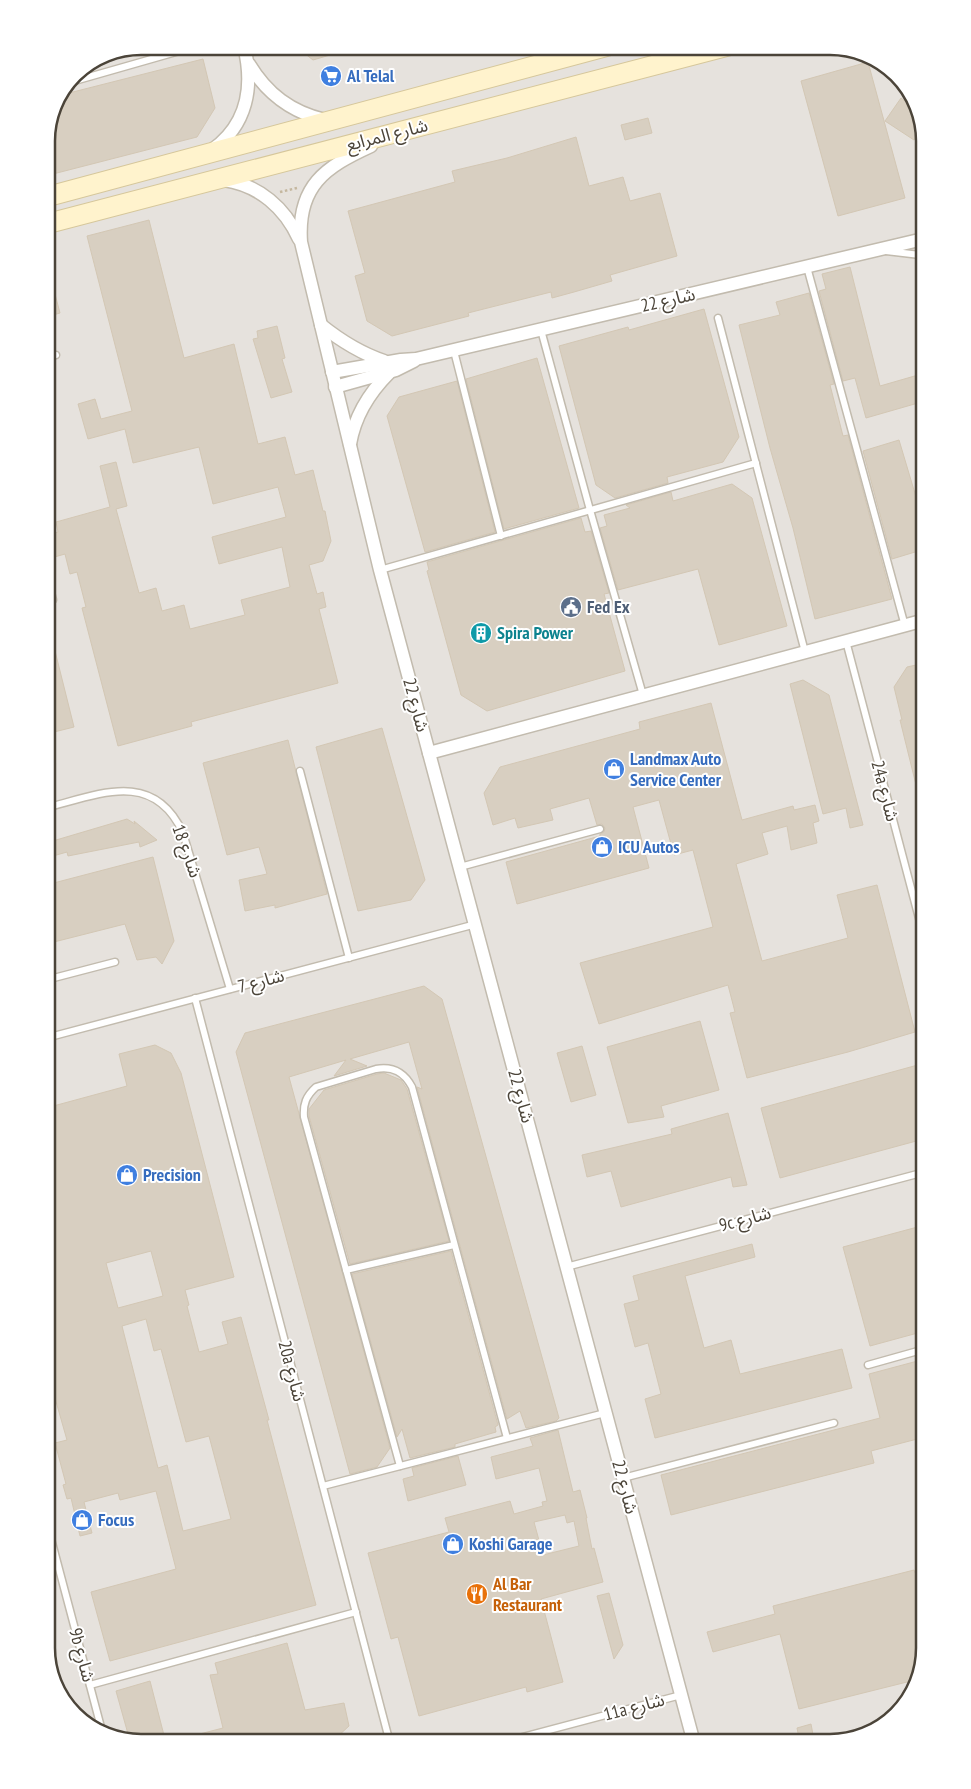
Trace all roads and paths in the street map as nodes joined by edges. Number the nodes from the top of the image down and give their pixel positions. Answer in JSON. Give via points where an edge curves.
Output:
{"nodes":[{"id":1,"x":166,"y":55,"type":"edge"},
{"id":2,"x":246,"y":55,"type":"edge"},
{"id":3,"x":575,"y":55,"type":"edge"},
{"id":4,"x":694,"y":55,"type":"edge"},
{"id":5,"x":248,"y":62,"type":"junction"},
{"id":6,"x":81,"y":79,"type":"edge"},
{"id":7,"x":329,"y":121,"type":"junction"},
{"id":8,"x":405,"y":131,"type":"junction"},
{"id":9,"x":206,"y":154,"type":"junction"},
{"id":10,"x":214,"y":180,"type":"junction"},
{"id":11,"x":310,"y":192,"type":"junction"},
{"id":12,"x":55,"y":194,"type":"edge"},
{"id":13,"x":270,"y":199,"type":"junction"},
{"id":14,"x":55,"y":222,"type":"edge"},
{"id":15,"x":916,"y":241,"type":"edge"},
{"id":16,"x":301,"y":242,"type":"junction"},
{"id":17,"x":877,"y":250,"type":"junction"},
{"id":18,"x":916,"y":254,"type":"edge"},
{"id":19,"x":807,"y":266,"type":"junction"},
{"id":20,"x":718,"y":318,"type":"dead end"},
{"id":21,"x":322,"y":325,"type":"junction"},
{"id":22,"x":541,"y":330,"type":"junction"},
{"id":23,"x":454,"y":351,"type":"junction"},
{"id":24,"x":388,"y":367,"type":"junction"},
{"id":25,"x":332,"y":372,"type":"junction"},
{"id":26,"x":335,"y":387,"type":"junction"},
{"id":27,"x":350,"y":449,"type":"junction"},
{"id":28,"x":756,"y":463,"type":"junction"},
{"id":29,"x":590,"y":510,"type":"junction"},
{"id":30,"x":501,"y":536,"type":"junction"},
{"id":31,"x":380,"y":570,"type":"junction"},
{"id":32,"x":916,"y":623,"type":"edge"},
{"id":33,"x":905,"y":626,"type":"junction"},
{"id":34,"x":846,"y":641,"type":"junction"},
{"id":35,"x":806,"y":652,"type":"junction"},
{"id":36,"x":643,"y":695,"type":"junction"},
{"id":37,"x":428,"y":753,"type":"junction"},
{"id":38,"x":300,"y":771,"type":"dead end"},
{"id":39,"x":55,"y":806,"type":"edge"},
{"id":40,"x":600,"y":829,"type":"dead end"},
{"id":41,"x":460,"y":867,"type":"junction"},
{"id":42,"x":916,"y":907,"type":"edge"},
{"id":43,"x":476,"y":924,"type":"junction"},
{"id":44,"x":349,"y":958,"type":"junction"},
{"id":45,"x":115,"y":962,"type":"dead end"},
{"id":46,"x":55,"y":978,"type":"edge"},
{"id":47,"x":230,"y":989,"type":"junction"},
{"id":48,"x":195,"y":998,"type":"junction"},
{"id":49,"x":55,"y":1036,"type":"edge"},
{"id":50,"x":916,"y":1174,"type":"edge"},
{"id":51,"x":454,"y":1244,"type":"junction"},
{"id":52,"x":566,"y":1267,"type":"junction"},
{"id":53,"x":346,"y":1270,"type":"junction"},
{"id":54,"x":916,"y":1352,"type":"edge"},
{"id":55,"x":868,"y":1365,"type":"dead end"},
{"id":56,"x":605,"y":1413,"type":"junction"},
{"id":57,"x":834,"y":1423,"type":"dead end"},
{"id":58,"x":507,"y":1438,"type":"junction"},
{"id":59,"x":400,"y":1466,"type":"junction"},
{"id":60,"x":623,"y":1478,"type":"junction"},
{"id":61,"x":322,"y":1486,"type":"junction"},
{"id":62,"x":55,"y":1554,"type":"edge"},
{"id":63,"x":356,"y":1612,"type":"junction"},
{"id":64,"x":90,"y":1685,"type":"junction"},
{"id":65,"x":682,"y":1695,"type":"junction"},
{"id":66,"x":100,"y":1723,"type":"edge"},
{"id":67,"x":388,"y":1734,"type":"edge"},
{"id":68,"x":534,"y":1734,"type":"edge"},
{"id":69,"x":692,"y":1734,"type":"edge"}],
"edges":[{"from":1,"to":6,"type":"lane"},
{"from":2,"to":5,"type":"street"},
{"from":3,"to":7,"type":"main road","name":"شارع المرابع"},
{"from":4,"to":8,"type":"main road","name":"شارع المرابع"},
{"from":5,"to":7,"type":"street","via":[[258,78],[278,98],[302,113]]},
{"from":5,"to":9,"type":"street","via":[[248,93],[244,108],[229,134]]},
{"from":7,"to":9,"type":"main road","name":"شارع المرابع"},
{"from":8,"to":10,"type":"main road","name":"شارع المرابع"},
{"from":8,"to":11,"type":"street","name":"شارع 22","via":[[336,163]]},
{"from":9,"to":12,"type":"main road","name":"شارع المرابع"},
{"from":10,"to":13,"type":"street","name":"شارع 22","via":[[238,183]]},
{"from":10,"to":14,"type":"main road","name":"شارع المرابع"},
{"from":11,"to":13,"type":"path","via":[[300,188],[276,193]]},
{"from":11,"to":16,"type":"street","name":"شارع 22","via":[[301,222]]},
{"from":13,"to":16,"type":"street","name":"شارع 22","via":[[285,214]]},
{"from":15,"to":17,"type":"street","name":"شارع 22"},
{"from":16,"to":21,"type":"street","name":"شارع 22"},
{"from":17,"to":18,"type":"lane"},
{"from":17,"to":19,"type":"street","name":"شارع 22"},
{"from":19,"to":22,"type":"street","name":"شارع 22"},
{"from":19,"to":33,"type":"lane"},
{"from":20,"to":28,"type":"lane"},
{"from":21,"to":24,"type":"street","name":"شارع 22","via":[[345,344]]},
{"from":21,"to":25,"type":"street","name":"شارع 22"},
{"from":22,"to":23,"type":"street","name":"شارع 22"},
{"from":22,"to":29,"type":"lane"},
{"from":23,"to":24,"type":"street","name":"شارع 22"},
{"from":23,"to":30,"type":"lane"},
{"from":24,"to":25,"type":"street","name":"شارع 22"},
{"from":24,"to":26,"type":"street","name":"شارع 22"},
{"from":24,"to":27,"type":"street","name":"شارع 22","via":[[366,399],[355,423]]},
{"from":25,"to":26,"type":"street","name":"شارع 22"},
{"from":26,"to":27,"type":"street","name":"شارع 22"},
{"from":27,"to":31,"type":"street","name":"شارع 22"},
{"from":28,"to":29,"type":"lane"},
{"from":28,"to":35,"type":"lane"},
{"from":29,"to":30,"type":"lane"},
{"from":29,"to":36,"type":"lane"},
{"from":30,"to":31,"type":"lane"},
{"from":31,"to":37,"type":"street","name":"شارع 22"},
{"from":32,"to":33,"type":"street"},
{"from":33,"to":34,"type":"street"},
{"from":34,"to":35,"type":"street"},
{"from":34,"to":42,"type":"lane","name":"24a شارع"},
{"from":35,"to":36,"type":"street"},
{"from":36,"to":37,"type":"street"},
{"from":37,"to":41,"type":"street","name":"شارع 22"},
{"from":38,"to":44,"type":"lane"},
{"from":39,"to":47,"type":"lane","name":"شارع 18","via":[[104,792],[128,790],[152,797],[171,812],[184,833]]},
{"from":40,"to":41,"type":"lane"},
{"from":41,"to":43,"type":"street","name":"شارع 22"},
{"from":43,"to":44,"type":"lane","name":"شارع 7"},
{"from":43,"to":52,"type":"street","name":"شارع 22"},
{"from":44,"to":47,"type":"lane","name":"شارع 7"},
{"from":45,"to":46,"type":"lane"},
{"from":47,"to":48,"type":"lane","name":"شارع 7"},
{"from":48,"to":49,"type":"lane","name":"شارع 7"},
{"from":48,"to":61,"type":"lane","name":"20a شارع"},
{"from":50,"to":52,"type":"lane","name":"9c شارع"},
{"from":51,"to":53,"type":"lane"},
{"from":51,"to":53,"type":"lane","via":[[412,1087],[408,1079],[394,1069],[376,1069],[316,1087],[303,1109]]},
{"from":51,"to":58,"type":"lane"},
{"from":52,"to":56,"type":"street","name":"شارع 22"},
{"from":53,"to":59,"type":"lane"},
{"from":54,"to":55,"type":"lane"},
{"from":56,"to":58,"type":"lane"},
{"from":56,"to":60,"type":"street","name":"شارع 22"},
{"from":57,"to":60,"type":"lane"},
{"from":58,"to":59,"type":"lane"},
{"from":59,"to":61,"type":"lane"},
{"from":60,"to":65,"type":"street","name":"شارع 22"},
{"from":61,"to":63,"type":"lane","name":"20a شارع"},
{"from":62,"to":64,"type":"lane","name":"9b شارع"},
{"from":63,"to":64,"type":"lane"},
{"from":63,"to":67,"type":"lane","name":"20a شارع"},
{"from":64,"to":66,"type":"lane","name":"9b شارع"},
{"from":65,"to":68,"type":"lane","name":"11a شارع"},
{"from":65,"to":69,"type":"street","name":"شارع 22"}]}
